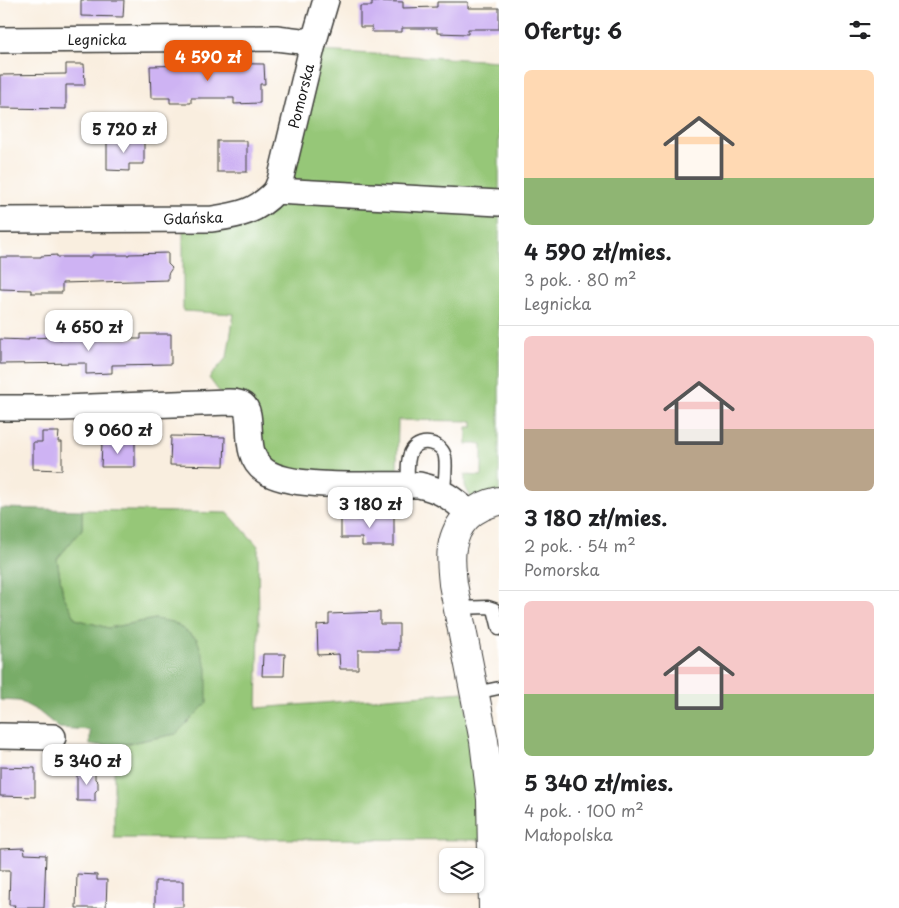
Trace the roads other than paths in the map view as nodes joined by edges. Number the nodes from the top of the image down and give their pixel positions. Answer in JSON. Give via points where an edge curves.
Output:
{"nodes":[{"id":1,"x":326,"y":0,"type":"edge"},
{"id":2,"x":0,"y":40,"type":"edge"},
{"id":3,"x":313,"y":44,"type":"junction"},
{"id":4,"x":276,"y":191,"type":"junction"},
{"id":5,"x":499,"y":203,"type":"edge"},
{"id":6,"x":0,"y":220,"type":"edge"},
{"id":7,"x":0,"y":408,"type":"edge"},
{"id":8,"x":408,"y":484,"type":"junction"},
{"id":9,"x":444,"y":493,"type":"junction"},
{"id":10,"x":499,"y":501,"type":"edge"},
{"id":11,"x":470,"y":514,"type":"junction"},
{"id":12,"x":458,"y":608,"type":"junction"},
{"id":13,"x":499,"y":629,"type":"edge"},
{"id":14,"x":487,"y":691,"type":"edge"},
{"id":15,"x":0,"y":736,"type":"edge"},
{"id":16,"x":53,"y":737,"type":"dead end"},
{"id":17,"x":493,"y":908,"type":"edge"}],
"edges":[{"from":1,"to":3,"type":"street","name":"Pomorska"},
{"from":2,"to":3,"type":"street","name":"Legnicka","via":[[276,38]]},
{"from":3,"to":4,"type":"street","name":"Pomorska"},
{"from":4,"to":5,"type":"street"},
{"from":4,"to":6,"type":"street","name":"Gdańska","via":[[268,200],[245,213],[212,219]]},
{"from":7,"to":8,"type":"street","via":[[237,402],[243,404],[249,416],[249,440],[254,457],[262,469],[274,477],[306,483]]},
{"from":8,"to":9,"type":"street"},
{"from":8,"to":9,"type":"lane","via":[[412,449],[421,443],[432,443],[440,447],[446,456]]},
{"from":9,"to":11,"type":"street"},
{"from":10,"to":11,"type":"street","via":[[479,507]]},
{"from":11,"to":12,"type":"street","via":[[461,524],[452,548],[452,578]]},
{"from":12,"to":13,"type":"lane","via":[[494,609]]},
{"from":12,"to":14,"type":"street"},
{"from":14,"to":17,"type":"street","via":[[484,741],[491,799]]},
{"from":15,"to":16,"type":"street"}]}
